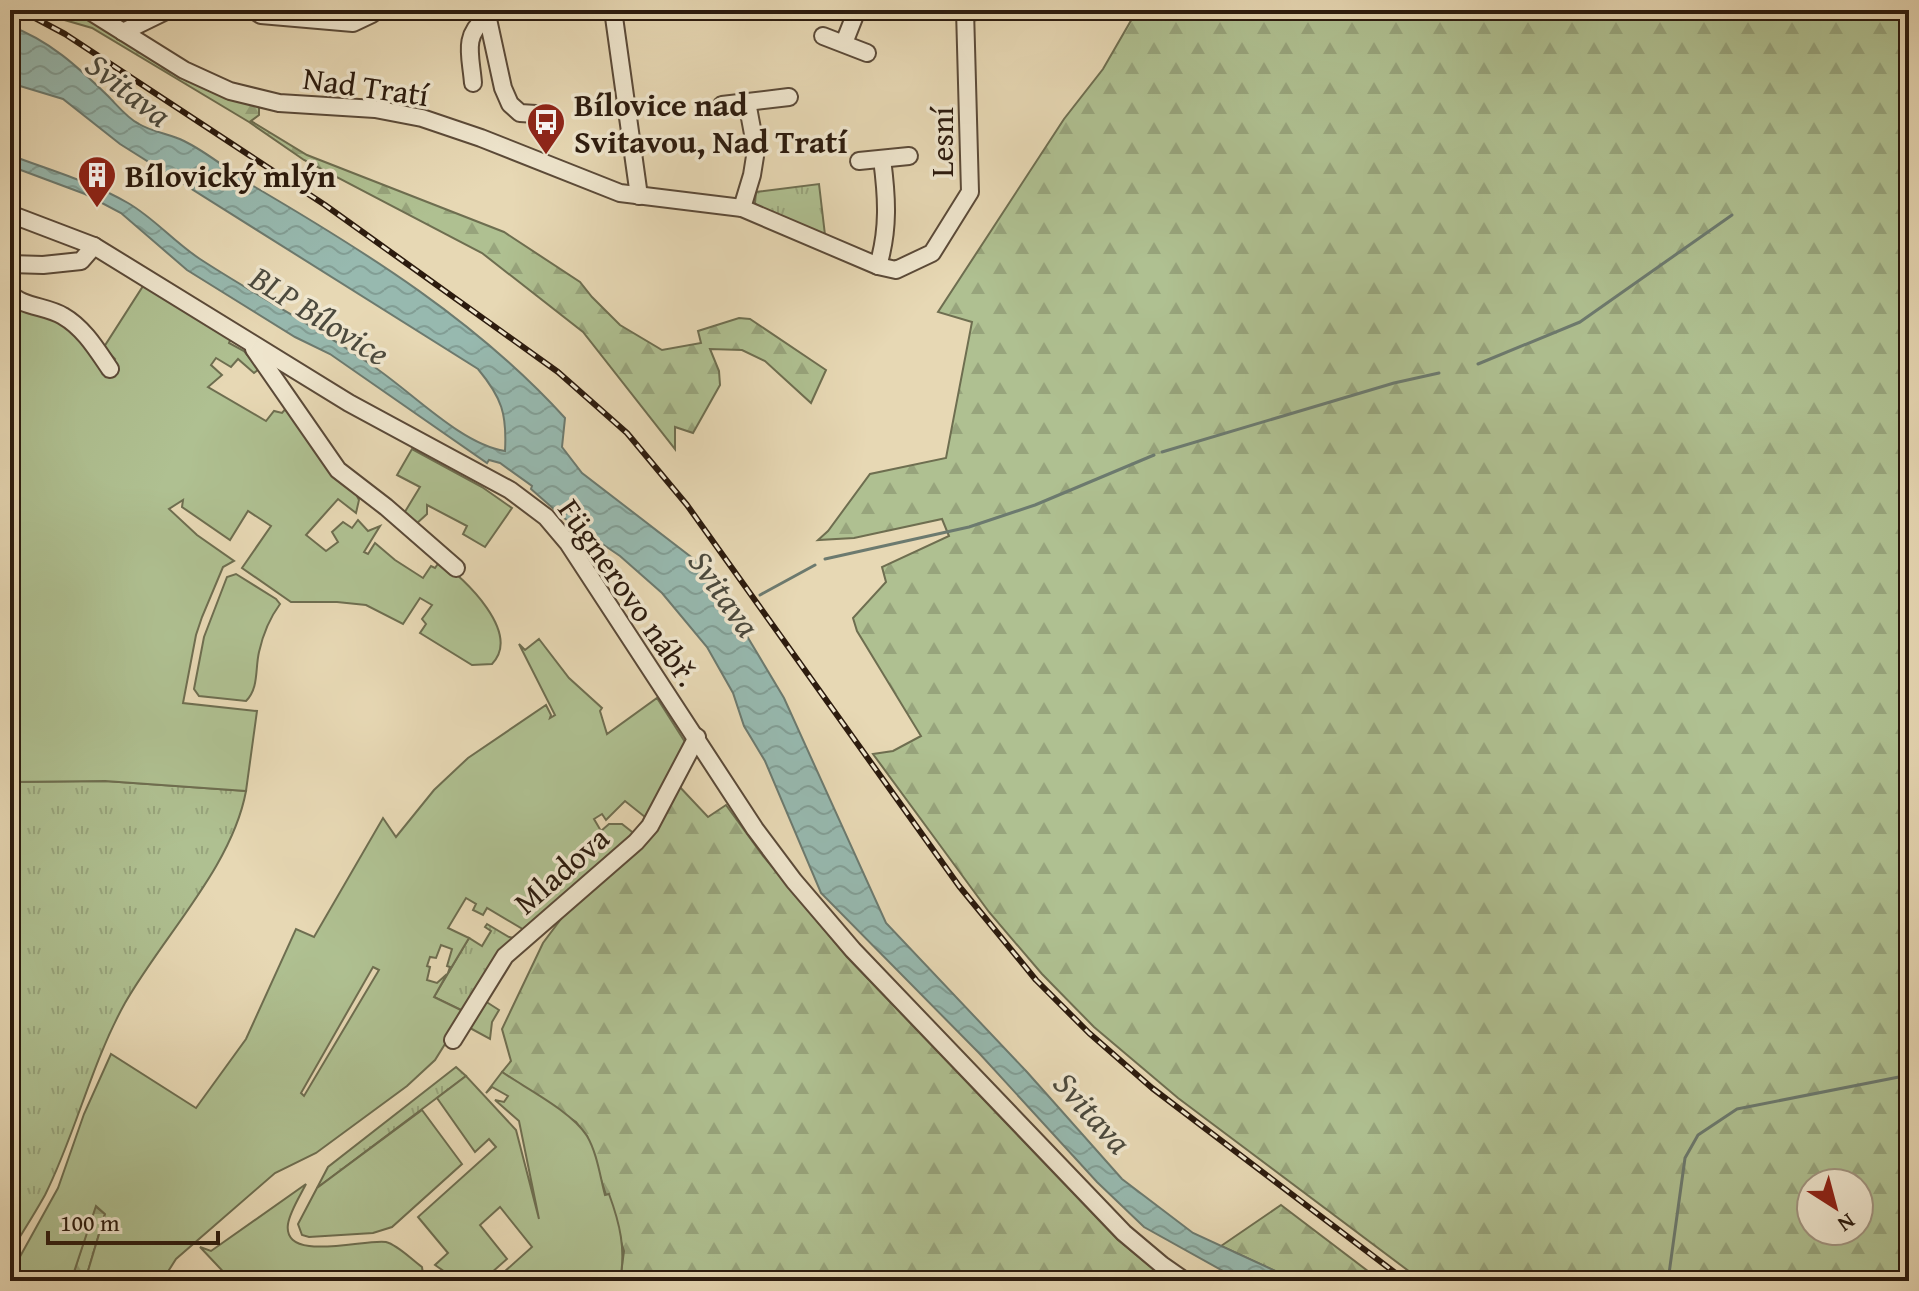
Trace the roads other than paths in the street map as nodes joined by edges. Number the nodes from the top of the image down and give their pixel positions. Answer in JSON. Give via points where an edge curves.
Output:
{"nodes":[{"id":1,"x":88,"y":10,"type":"edge"},
{"id":2,"x":168,"y":10,"type":"edge"},
{"id":3,"x":253,"y":10,"type":"edge"},
{"id":4,"x":613,"y":10,"type":"edge"},
{"id":5,"x":857,"y":10,"type":"edge"},
{"id":6,"x":986,"y":10,"type":"edge"},
{"id":7,"x":966,"y":11,"type":"edge"},
{"id":8,"x":372,"y":14,"type":"dead end"},
{"id":9,"x":486,"y":14,"type":"edge"},
{"id":10,"x":123,"y":32,"type":"junction"},
{"id":11,"x":823,"y":36,"type":"dead end"},
{"id":12,"x":844,"y":43,"type":"junction"},
{"id":13,"x":867,"y":53,"type":"dead end"},
{"id":14,"x":473,"y":83,"type":"dead end"},
{"id":15,"x":789,"y":97,"type":"dead end"},
{"id":16,"x":747,"y":102,"type":"junction"},
{"id":17,"x":722,"y":105,"type":"dead end"},
{"id":18,"x":552,"y":115,"type":"dead end"},
{"id":19,"x":909,"y":156,"type":"dead end"},
{"id":20,"x":882,"y":159,"type":"junction"},
{"id":21,"x":859,"y":161,"type":"dead end"},
{"id":22,"x":639,"y":196,"type":"junction"},
{"id":23,"x":742,"y":208,"type":"junction"},
{"id":24,"x":10,"y":214,"type":"edge"},
{"id":25,"x":94,"y":246,"type":"junction"},
{"id":26,"x":10,"y":264,"type":"edge"},
{"id":27,"x":878,"y":266,"type":"junction"},
{"id":28,"x":12,"y":297,"type":"edge"},
{"id":29,"x":251,"y":344,"type":"junction"},
{"id":30,"x":110,"y":369,"type":"dead end"},
{"id":31,"x":456,"y":568,"type":"dead end"},
{"id":32,"x":697,"y":737,"type":"junction"},
{"id":33,"x":453,"y":1040,"type":"dead end"},
{"id":34,"x":1185,"y":1281,"type":"edge"}],
"edges":[{"from":1,"to":10,"type":"street","name":"Nad Tratí"},
{"from":2,"to":10,"type":"street"},
{"from":3,"to":8,"type":"street","via":[[353,23]]},
{"from":4,"to":22,"type":"street"},
{"from":5,"to":12,"type":"street"},
{"from":6,"to":7,"type":"street"},
{"from":7,"to":27,"type":"street","name":"Lesní","via":[[970,192],[932,253],[896,270]]},
{"from":9,"to":14,"type":"street","via":[[469,39]]},
{"from":9,"to":18,"type":"street","via":[[510,104],[526,114]]},
{"from":10,"to":22,"type":"street","name":"Nad Tratí","via":[[230,91],[279,103],[375,109],[422,118]]},
{"from":11,"to":12,"type":"street"},
{"from":12,"to":13,"type":"street"},
{"from":15,"to":16,"type":"street"},
{"from":16,"to":17,"type":"street"},
{"from":16,"to":23,"type":"street","via":[[756,150]]},
{"from":19,"to":20,"type":"street"},
{"from":20,"to":21,"type":"street"},
{"from":20,"to":27,"type":"street","via":[[888,204]]},
{"from":22,"to":23,"type":"street","name":"Nad Tratí"},
{"from":23,"to":27,"type":"street","name":"Nad Tratí"},
{"from":24,"to":25,"type":"street","name":"Fügnerovo nábř."},
{"from":25,"to":26,"type":"street","via":[[81,261]]},
{"from":25,"to":29,"type":"street","name":"Fügnerovo nábř."},
{"from":28,"to":30,"type":"street","via":[[66,317]]},
{"from":29,"to":31,"type":"street","name":"Fügnerovo nábř.","via":[[338,470]]},
{"from":29,"to":32,"type":"street","name":"Fügnerovo nábř.","via":[[505,487],[546,517]]},
{"from":32,"to":33,"type":"street","name":"Mladova","via":[[650,826],[505,956]]},
{"from":32,"to":34,"type":"street","name":"Fügnerovo nábř.","via":[[755,829],[853,950],[1124,1233]]}]}
